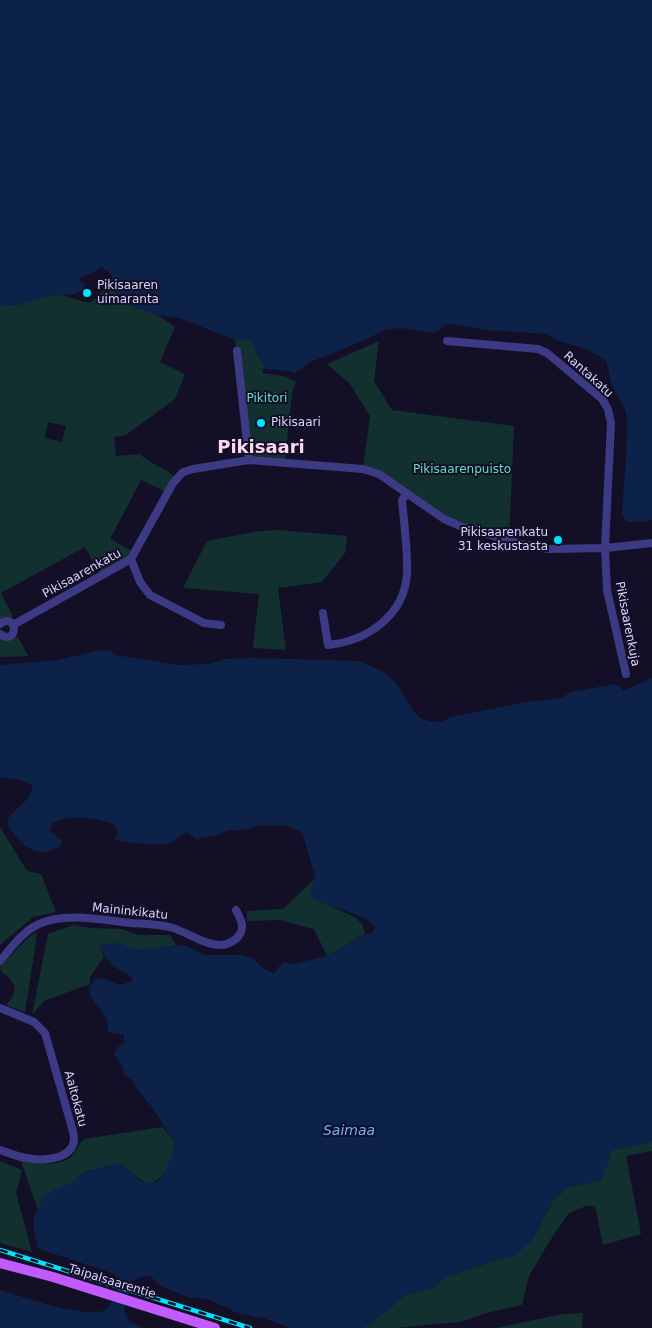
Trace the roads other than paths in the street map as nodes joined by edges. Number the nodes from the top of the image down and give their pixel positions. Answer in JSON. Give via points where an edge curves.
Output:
{"nodes":[{"id":1,"x":447,"y":341,"type":"dead end"},
{"id":2,"x":237,"y":351,"type":"dead end"},
{"id":3,"x":249,"y":460,"type":"junction"},
{"id":4,"x":407,"y":493,"type":"junction"},
{"id":5,"x":652,"y":543,"type":"edge"},
{"id":6,"x":605,"y":548,"type":"junction"},
{"id":7,"x":131,"y":559,"type":"junction"},
{"id":8,"x":323,"y":613,"type":"dead end"},
{"id":9,"x":0,"y":624,"type":"edge"},
{"id":10,"x":13,"y":625,"type":"junction"},
{"id":11,"x":221,"y":625,"type":"dead end"},
{"id":12,"x":0,"y":634,"type":"edge"},
{"id":13,"x":626,"y":674,"type":"dead end"},
{"id":14,"x":236,"y":910,"type":"dead end"},
{"id":15,"x":0,"y":961,"type":"edge"},
{"id":16,"x":0,"y":1008,"type":"edge"},
{"id":17,"x":0,"y":1150,"type":"edge"},
{"id":18,"x":0,"y":1263,"type":"edge"},
{"id":19,"x":215,"y":1328,"type":"edge"}],
"edges":[{"from":1,"to":6,"type":"street","name":"Rantakatu","via":[[538,350],[602,399],[611,423]]},
{"from":2,"to":3,"type":"street"},
{"from":3,"to":4,"type":"street","name":"Pikisaarenkatu","via":[[363,469],[379,474]]},
{"from":3,"to":7,"type":"street","name":"Pikisaarenkatu","via":[[182,472]]},
{"from":4,"to":6,"type":"street","name":"Pikisaarenkatu","via":[[444,519],[509,541],[548,549]]},
{"from":4,"to":8,"type":"street","via":[[402,500],[407,574],[402,598],[380,626],[345,643],[328,645]]},
{"from":5,"to":6,"type":"street","name":"Pikisaarenkatu"},
{"from":6,"to":13,"type":"street","name":"Pikisaarenkuja","via":[[607,590]]},
{"from":7,"to":10,"type":"street","name":"Pikisaarenkatu"},
{"from":7,"to":11,"type":"street","via":[[140,582],[150,595],[204,623]]},
{"from":9,"to":10,"type":"street","via":[[6,621]]},
{"from":10,"to":12,"type":"street","name":"Pikisaarenkatu","via":[[11,635]]},
{"from":14,"to":15,"type":"street","name":"Maininkikatu","via":[[242,924],[240,933],[234,941],[221,945],[204,943],[172,928],[156,925],[60,919],[38,924],[28,931]]},
{"from":16,"to":17,"type":"street","name":"Aaltokatu","via":[[34,1022],[45,1033],[74,1140],[71,1149],[61,1156],[41,1160]]},
{"from":18,"to":19,"type":"main road","name":"Taipalsaarentie"}]}
